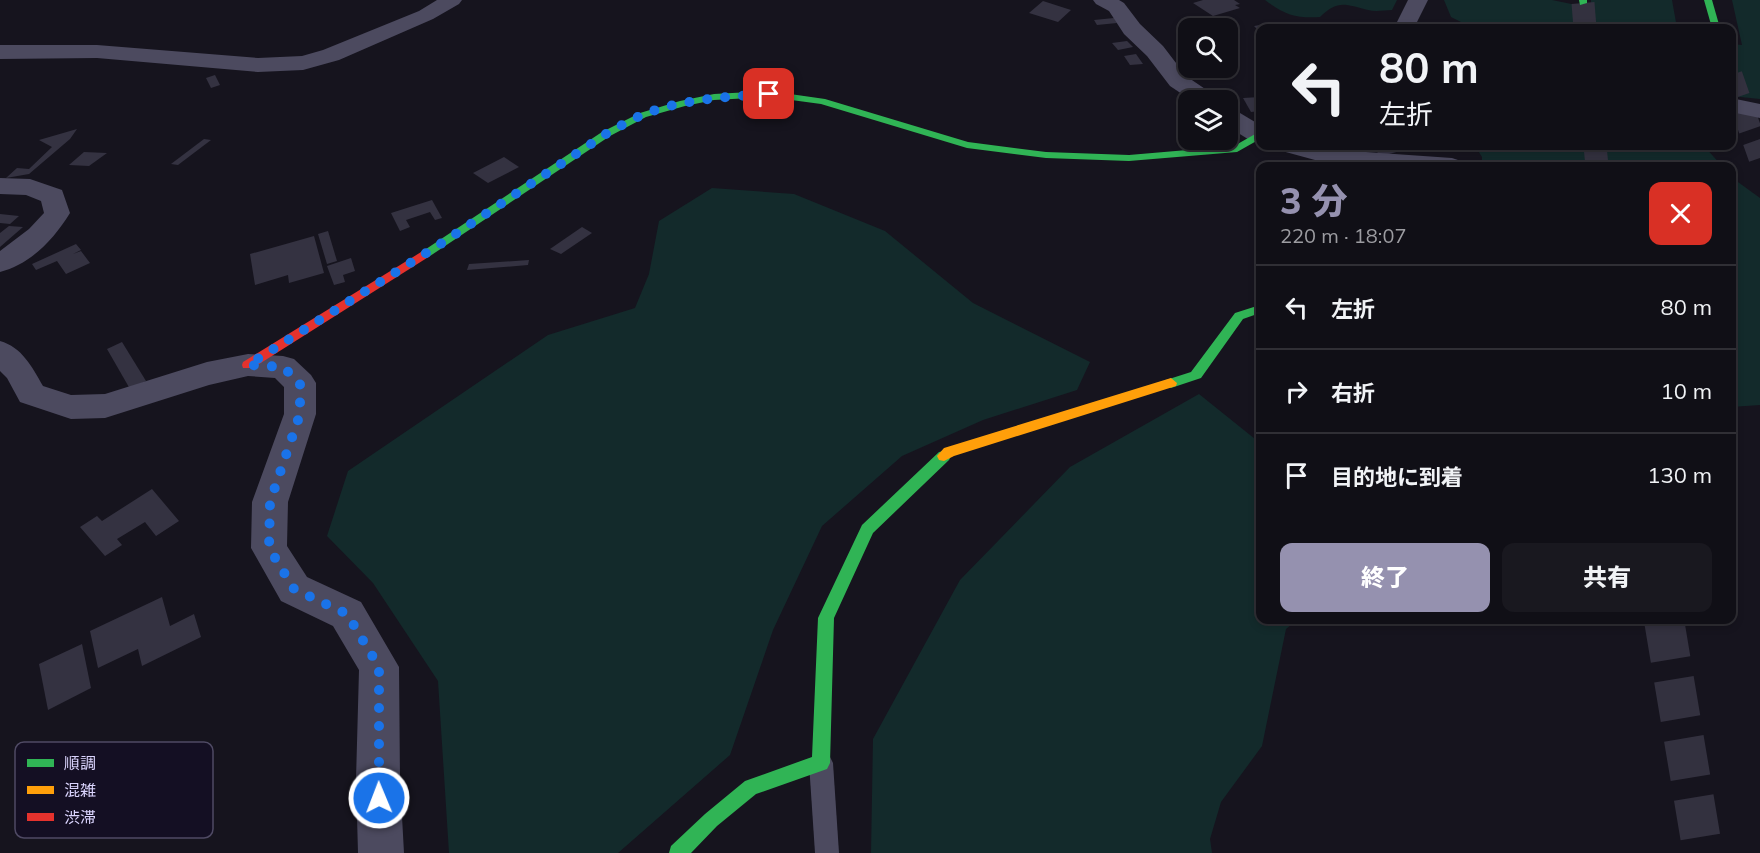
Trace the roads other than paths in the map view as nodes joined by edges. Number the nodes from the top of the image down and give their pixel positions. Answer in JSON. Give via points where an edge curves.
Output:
{"nodes":[{"id":1,"x":452,"y":0,"type":"edge"},
{"id":2,"x":1103,"y":0,"type":"edge"},
{"id":3,"x":1418,"y":0,"type":"edge"},
{"id":4,"x":1708,"y":0,"type":"edge"},
{"id":5,"x":1413,"y":24,"type":"edge"},
{"id":6,"x":1715,"y":24,"type":"edge"},
{"id":7,"x":0,"y":52,"type":"edge"},
{"id":8,"x":1191,"y":90,"type":"edge"},
{"id":9,"x":1736,"y":106,"type":"edge"},
{"id":10,"x":1760,"y":111,"type":"edge"},
{"id":11,"x":1238,"y":122,"type":"edge"},
{"id":12,"x":1256,"y":134,"type":"edge"},
{"id":13,"x":1256,"y":138,"type":"edge"},
{"id":14,"x":1306,"y":150,"type":"edge"},
{"id":15,"x":1394,"y":162,"type":"edge"},
{"id":16,"x":0,"y":186,"type":"edge"},
{"id":17,"x":0,"y":263,"type":"edge"},
{"id":18,"x":1256,"y":310,"type":"edge"},
{"id":19,"x":0,"y":352,"type":"edge"},
{"id":20,"x":248,"y":365,"type":"junction"},
{"id":21,"x":821,"y":763,"type":"junction"},
{"id":22,"x":381,"y":853,"type":"edge"},
{"id":23,"x":678,"y":853,"type":"edge"},
{"id":24,"x":826,"y":853,"type":"edge"}],
"edges":[{"from":1,"to":7,"type":"street","via":[[426,15],[303,63],[258,65],[112,51]]},
{"from":2,"to":8,"type":"street","via":[[1117,8],[1178,81]]},
{"from":3,"to":5,"type":"street"},
{"from":4,"to":6,"type":"main road"},
{"from":9,"to":10,"type":"street"},
{"from":11,"to":12,"type":"street"},
{"from":13,"to":20,"type":"main road","via":[[1237,149],[1129,158],[1046,155],[966,145],[822,101],[769,94],[683,103],[643,115],[606,134]]},
{"from":14,"to":15,"type":"street","via":[[1337,158]]},
{"from":16,"to":17,"type":"street","via":[[30,187],[53,196],[57,213],[48,229],[30,246]]},
{"from":18,"to":21,"type":"main road","via":[[1239,316],[1196,375],[949,452],[867,529],[826,618]]},
{"from":19,"to":20,"type":"street","via":[[19,371],[31,394],[71,407],[105,405]]},
{"from":20,"to":22,"type":"street","via":[[283,367],[300,383],[300,414],[270,502],[269,548],[294,589],[347,614],[379,667]]},
{"from":21,"to":23,"type":"main road","via":[[751,787]]},
{"from":21,"to":24,"type":"lane"}]}
